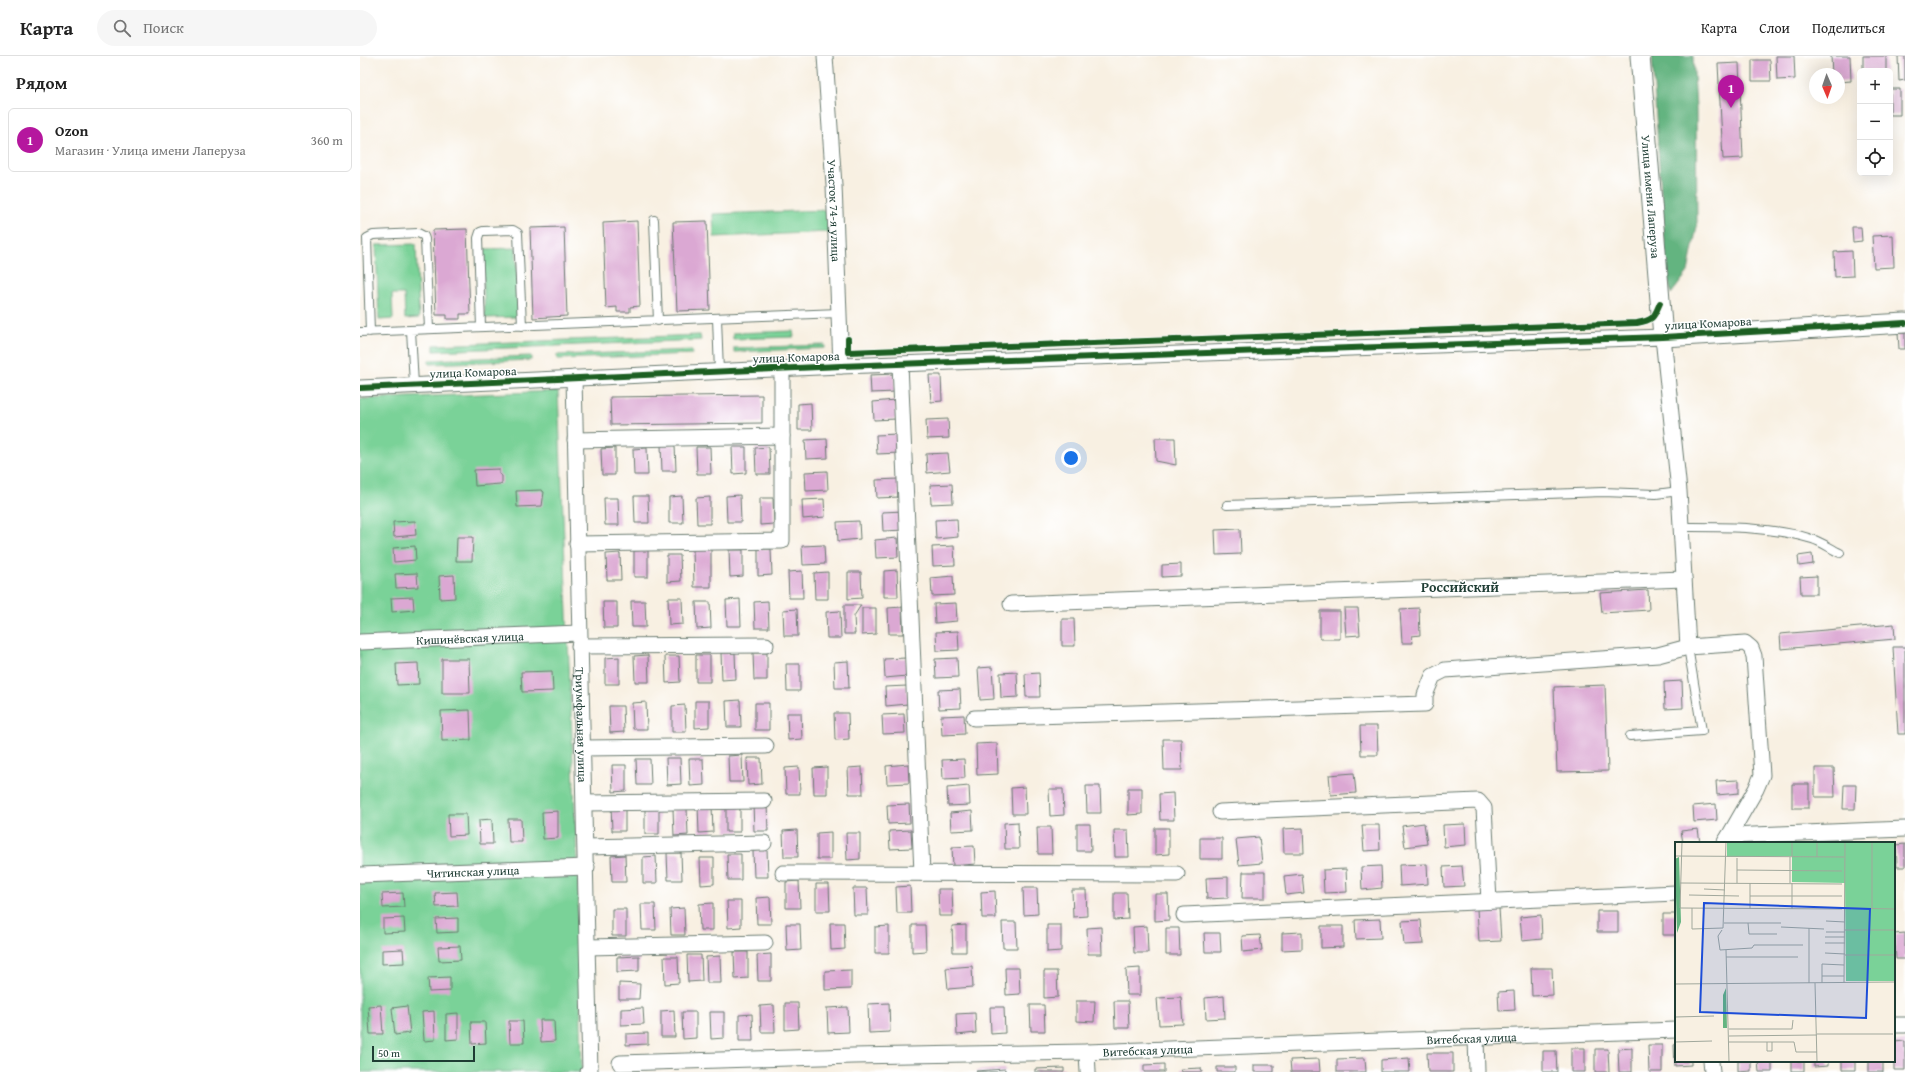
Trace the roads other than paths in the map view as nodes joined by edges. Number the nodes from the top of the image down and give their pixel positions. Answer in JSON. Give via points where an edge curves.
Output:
{"nodes":[{"id":1,"x":826,"y":56,"type":"edge"},
{"id":2,"x":1640,"y":56,"type":"edge"},
{"id":3,"x":654,"y":220,"type":"dead end"},
{"id":4,"x":839,"y":313,"type":"junction"},
{"id":5,"x":717,"y":318,"type":"junction"},
{"id":6,"x":658,"y":320,"type":"junction"},
{"id":7,"x":1905,"y":323,"type":"edge"},
{"id":8,"x":522,"y":326,"type":"junction"},
{"id":9,"x":481,"y":327,"type":"junction"},
{"id":10,"x":429,"y":329,"type":"junction"},
{"id":11,"x":412,"y":330,"type":"junction"},
{"id":12,"x":360,"y":332,"type":"edge"},
{"id":13,"x":370,"y":332,"type":"junction"},
{"id":14,"x":1662,"y":336,"type":"junction"},
{"id":15,"x":900,"y":364,"type":"junction"},
{"id":16,"x":841,"y":366,"type":"junction"},
{"id":17,"x":782,"y":369,"type":"junction"},
{"id":18,"x":720,"y":372,"type":"junction"},
{"id":19,"x":574,"y":378,"type":"junction"},
{"id":20,"x":414,"y":385,"type":"junction"},
{"id":21,"x":360,"y":388,"type":"edge"},
{"id":22,"x":782,"y":436,"type":"junction"},
{"id":23,"x":575,"y":440,"type":"junction"},
{"id":24,"x":1679,"y":491,"type":"junction"},
{"id":25,"x":1227,"y":505,"type":"dead end"},
{"id":26,"x":1680,"y":527,"type":"junction"},
{"id":27,"x":577,"y":544,"type":"junction"},
{"id":28,"x":1840,"y":553,"type":"dead end"},
{"id":29,"x":1684,"y":579,"type":"junction"},
{"id":30,"x":1011,"y":604,"type":"dead end"},
{"id":31,"x":579,"y":639,"type":"junction"},
{"id":32,"x":360,"y":642,"type":"edge"},
{"id":33,"x":766,"y":645,"type":"dead end"},
{"id":34,"x":1688,"y":647,"type":"junction"},
{"id":35,"x":974,"y":718,"type":"dead end"},
{"id":36,"x":1630,"y":736,"type":"dead end"},
{"id":37,"x":766,"y":746,"type":"dead end"},
{"id":38,"x":583,"y":748,"type":"junction"},
{"id":39,"x":764,"y":801,"type":"dead end"},
{"id":40,"x":585,"y":803,"type":"junction"},
{"id":41,"x":1220,"y":812,"type":"dead end"},
{"id":42,"x":1905,"y":829,"type":"edge"},
{"id":43,"x":1727,"y":840,"type":"edge"},
{"id":44,"x":764,"y":843,"type":"dead end"},
{"id":45,"x":586,"y":847,"type":"junction"},
{"id":46,"x":587,"y":867,"type":"junction"},
{"id":47,"x":922,"y":872,"type":"junction"},
{"id":48,"x":783,"y":873,"type":"dead end"},
{"id":49,"x":1177,"y":874,"type":"dead end"},
{"id":50,"x":360,"y":875,"type":"edge"},
{"id":51,"x":1675,"y":893,"type":"edge"},
{"id":52,"x":1489,"y":901,"type":"junction"},
{"id":53,"x":1184,"y":915,"type":"dead end"},
{"id":54,"x":765,"y":943,"type":"dead end"},
{"id":55,"x":588,"y":947,"type":"junction"},
{"id":56,"x":1675,"y":1030,"type":"edge"},
{"id":57,"x":1476,"y":1038,"type":"junction"},
{"id":58,"x":1087,"y":1052,"type":"junction"},
{"id":59,"x":620,"y":1063,"type":"dead end"},
{"id":60,"x":589,"y":1072,"type":"edge"},
{"id":61,"x":1088,"y":1072,"type":"edge"},
{"id":62,"x":1477,"y":1072,"type":"edge"}],
"edges":[{"from":1,"to":4,"type":"street","name":"Участок 74-я улица"},
{"from":2,"to":14,"type":"street","name":"Улица имени Лаперуза"},
{"from":3,"to":6,"type":"lane"},
{"from":4,"to":5,"type":"lane"},
{"from":4,"to":16,"type":"street","name":"Участок 74-я улица"},
{"from":5,"to":6,"type":"lane"},
{"from":5,"to":18,"type":"lane"},
{"from":6,"to":8,"type":"lane"},
{"from":7,"to":14,"type":"street","name":"улица Комарова"},
{"from":8,"to":9,"type":"lane"},
{"from":8,"to":9,"type":"lane","via":[[518,233],[512,230],[480,232],[478,235]]},
{"from":9,"to":10,"type":"lane"},
{"from":10,"to":11,"type":"lane"},
{"from":10,"to":13,"type":"lane","via":[[424,236],[418,233],[373,235],[367,238]]},
{"from":11,"to":13,"type":"lane"},
{"from":11,"to":20,"type":"lane"},
{"from":12,"to":13,"type":"lane"},
{"from":14,"to":15,"type":"street","name":"улица Комарова"},
{"from":14,"to":24,"type":"street"},
{"from":15,"to":16,"type":"street","name":"улица Комарова"},
{"from":15,"to":47,"type":"street"},
{"from":16,"to":17,"type":"street","name":"улица Комарова"},
{"from":17,"to":18,"type":"street","name":"улица Комарова"},
{"from":17,"to":22,"type":"street"},
{"from":18,"to":19,"type":"street","name":"улица Комарова"},
{"from":19,"to":20,"type":"street","name":"улица Комарова"},
{"from":19,"to":23,"type":"street","name":"Триумфальная улица"},
{"from":20,"to":21,"type":"street","name":"улица Комарова"},
{"from":22,"to":23,"type":"street"},
{"from":22,"to":27,"type":"street","via":[[782,541]]},
{"from":23,"to":27,"type":"street","name":"Триумфальная улица"},
{"from":24,"to":25,"type":"lane","via":[[1656,494],[1603,492]]},
{"from":24,"to":26,"type":"street"},
{"from":26,"to":28,"type":"lane","via":[[1776,531],[1814,539]]},
{"from":26,"to":29,"type":"street"},
{"from":27,"to":31,"type":"street","name":"Триумфальная улица"},
{"from":29,"to":30,"type":"street"},
{"from":29,"to":34,"type":"street"},
{"from":31,"to":32,"type":"street","name":"Кишинёвская улица"},
{"from":31,"to":33,"type":"street","name":"Кишинёвская улица"},
{"from":31,"to":38,"type":"street","name":"Триумфальная улица"},
{"from":34,"to":35,"type":"street","via":[[1658,655],[1444,670],[1433,676],[1425,694],[1425,704]]},
{"from":34,"to":36,"type":"lane","via":[[1702,731]]},
{"from":34,"to":43,"type":"street","via":[[1745,643],[1751,648],[1754,656],[1762,775]]},
{"from":37,"to":38,"type":"street"},
{"from":38,"to":40,"type":"street","name":"Триумфальная улица"},
{"from":39,"to":40,"type":"street"},
{"from":40,"to":45,"type":"street","name":"Триумфальная улица"},
{"from":41,"to":52,"type":"street","via":[[1478,801],[1484,808]]},
{"from":42,"to":43,"type":"street"},
{"from":44,"to":45,"type":"street"},
{"from":45,"to":46,"type":"street","name":"Триумфальная улица"},
{"from":46,"to":50,"type":"street","name":"Читинская улица"},
{"from":46,"to":55,"type":"street","name":"Триумфальная улица"},
{"from":47,"to":48,"type":"street"},
{"from":47,"to":49,"type":"street"},
{"from":51,"to":52,"type":"street"},
{"from":52,"to":53,"type":"street"},
{"from":54,"to":55,"type":"street"},
{"from":55,"to":60,"type":"street","name":"Триумфальная улица"},
{"from":56,"to":57,"type":"street","name":"Витебская улица"},
{"from":57,"to":58,"type":"street","name":"Витебская улица"},
{"from":57,"to":62,"type":"street"},
{"from":58,"to":59,"type":"street","name":"Витебская улица"},
{"from":58,"to":61,"type":"street"}]}
